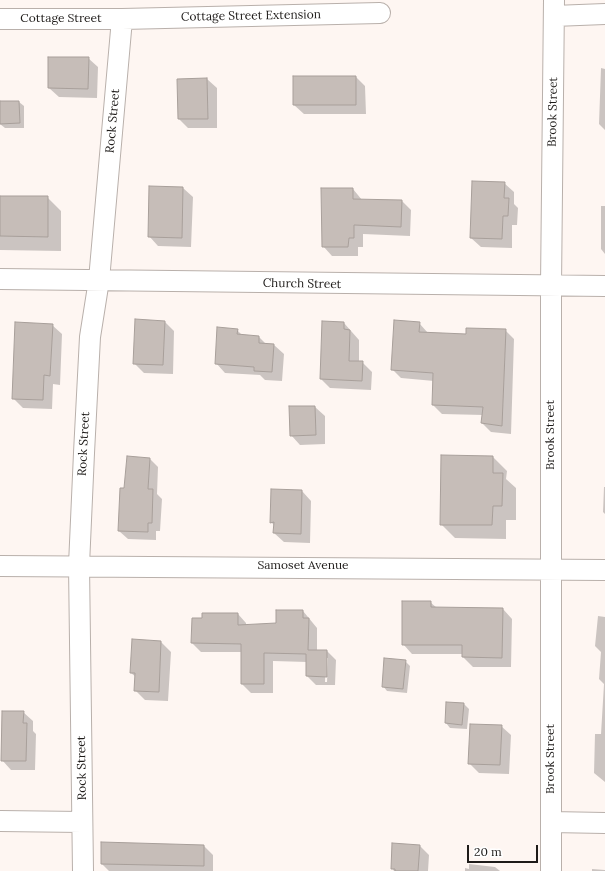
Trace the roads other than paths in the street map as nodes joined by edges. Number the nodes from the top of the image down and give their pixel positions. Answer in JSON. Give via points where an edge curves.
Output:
{"nodes":[{"id":1,"x":554,"y":8,"type":"edge"},
{"id":2,"x":380,"y":13,"type":"dead end"},
{"id":3,"x":605,"y":14,"type":"edge"},
{"id":4,"x":0,"y":19,"type":"edge"},
{"id":5,"x":122,"y":19,"type":"junction"},
{"id":6,"x":0,"y":280,"type":"edge"},
{"id":7,"x":98,"y":280,"type":"junction"},
{"id":8,"x":551,"y":286,"type":"junction"},
{"id":9,"x":605,"y":286,"type":"edge"},
{"id":10,"x":79,"y":565,"type":"junction"},
{"id":11,"x":0,"y":566,"type":"edge"},
{"id":12,"x":551,"y":568,"type":"junction"},
{"id":13,"x":605,"y":570,"type":"edge"},
{"id":14,"x":0,"y":821,"type":"edge"},
{"id":15,"x":82,"y":822,"type":"junction"},
{"id":16,"x":552,"y":822,"type":"junction"},
{"id":17,"x":605,"y":823,"type":"edge"},
{"id":18,"x":83,"y":871,"type":"edge"},
{"id":19,"x":551,"y":871,"type":"edge"}],
"edges":[{"from":1,"to":3,"type":"street"},
{"from":1,"to":8,"type":"street","name":"Brook Street"},
{"from":2,"to":5,"type":"street","name":"Cottage Street Extension"},
{"from":4,"to":5,"type":"street","name":"Cottage Street"},
{"from":5,"to":7,"type":"street","name":"Rock Street"},
{"from":6,"to":7,"type":"street","name":"Church Street"},
{"from":7,"to":8,"type":"street","name":"Church Street"},
{"from":7,"to":10,"type":"street","name":"Rock Street","via":[[90,337]]},
{"from":8,"to":9,"type":"street","name":"Church Street"},
{"from":8,"to":12,"type":"street","name":"Brook Street"},
{"from":10,"to":11,"type":"street","name":"Samoset Avenue"},
{"from":10,"to":12,"type":"street","name":"Samoset Avenue"},
{"from":10,"to":15,"type":"street","name":"Rock Street"},
{"from":12,"to":13,"type":"street","name":"Samoset Avenue"},
{"from":12,"to":16,"type":"street","name":"Brook Street"},
{"from":14,"to":15,"type":"street"},
{"from":15,"to":18,"type":"street","name":"Rock Street"},
{"from":16,"to":17,"type":"street"},
{"from":16,"to":19,"type":"street","name":"Brook Street"}]}
